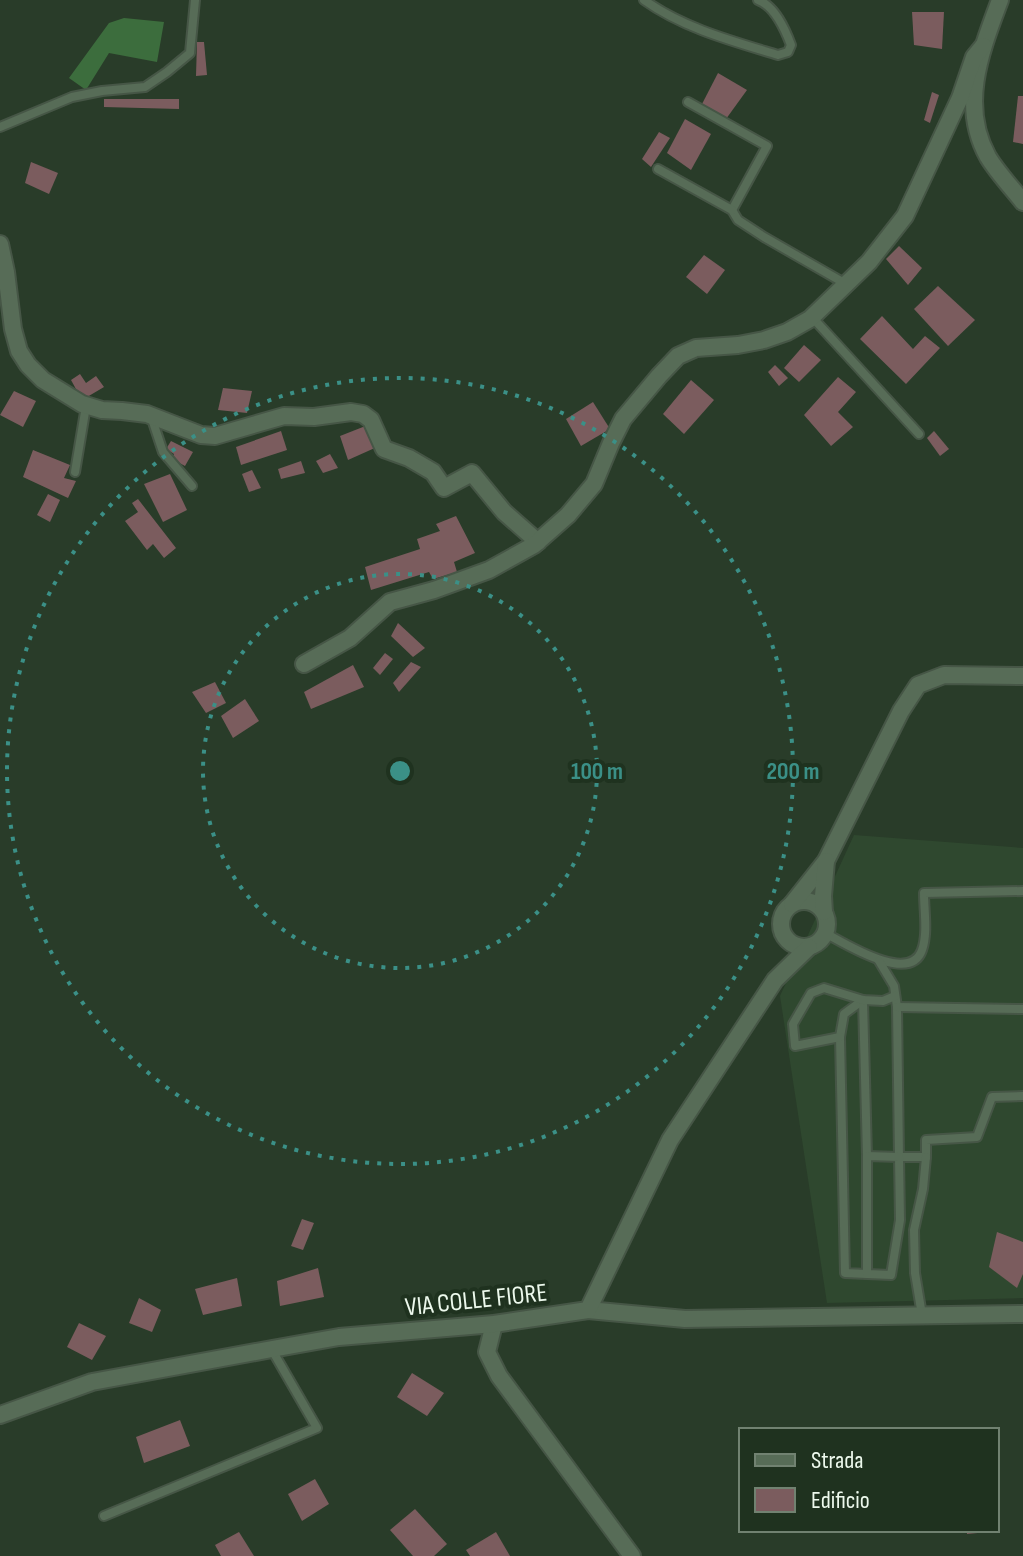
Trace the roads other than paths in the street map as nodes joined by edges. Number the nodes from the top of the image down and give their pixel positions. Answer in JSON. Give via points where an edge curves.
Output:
{"nodes":[{"id":1,"x":195,"y":0,"type":"edge"},
{"id":2,"x":644,"y":0,"type":"edge"},
{"id":3,"x":758,"y":0,"type":"edge"},
{"id":4,"x":1000,"y":0,"type":"edge"},
{"id":5,"x":983,"y":46,"type":"junction"},
{"id":6,"x":688,"y":102,"type":"dead end"},
{"id":7,"x":0,"y":127,"type":"edge"},
{"id":8,"x":658,"y":169,"type":"dead end"},
{"id":9,"x":1023,"y":202,"type":"edge"},
{"id":10,"x":732,"y":210,"type":"junction"},
{"id":11,"x":0,"y":244,"type":"edge"},
{"id":12,"x":846,"y":284,"type":"junction"},
{"id":13,"x":812,"y":317,"type":"junction"},
{"id":14,"x":6,"y":331,"type":"edge"},
{"id":15,"x":86,"y":405,"type":"junction"},
{"id":16,"x":151,"y":415,"type":"junction"},
{"id":17,"x":919,"y":434,"type":"dead end"},
{"id":18,"x":75,"y":472,"type":"dead end"},
{"id":19,"x":192,"y":486,"type":"dead end"},
{"id":20,"x":538,"y":542,"type":"junction"},
{"id":21,"x":304,"y":664,"type":"dead end"},
{"id":22,"x":1023,"y":676,"type":"edge"},
{"id":23,"x":826,"y":861,"type":"junction"},
{"id":24,"x":1023,"y":891,"type":"edge"},
{"id":25,"x":792,"y":904,"type":"junction"},
{"id":26,"x":824,"y":912,"type":"junction"},
{"id":27,"x":825,"y":933,"type":"junction"},
{"id":28,"x":784,"y":936,"type":"junction"},
{"id":29,"x":809,"y":947,"type":"junction"},
{"id":30,"x":879,"y":961,"type":"junction"},
{"id":31,"x":775,"y":980,"type":"junction"},
{"id":32,"x":895,"y":996,"type":"junction"},
{"id":33,"x":863,"y":1000,"type":"junction"},
{"id":34,"x":897,"y":1007,"type":"junction"},
{"id":35,"x":1023,"y":1009,"type":"edge"},
{"id":36,"x":840,"y":1037,"type":"junction"},
{"id":37,"x":1023,"y":1096,"type":"edge"},
{"id":38,"x":867,"y":1156,"type":"junction"},
{"id":39,"x":899,"y":1157,"type":"junction"},
{"id":40,"x":926,"y":1157,"type":"junction"},
{"id":41,"x":867,"y":1274,"type":"junction"},
{"id":42,"x":588,"y":1310,"type":"junction"},
{"id":43,"x":1023,"y":1314,"type":"edge"},
{"id":44,"x":922,"y":1316,"type":"junction"},
{"id":45,"x":494,"y":1324,"type":"junction"},
{"id":46,"x":272,"y":1349,"type":"junction"},
{"id":47,"x":0,"y":1415,"type":"edge"},
{"id":48,"x":104,"y":1516,"type":"dead end"},
{"id":49,"x":632,"y":1556,"type":"edge"}],
"edges":[{"from":1,"to":7,"type":"lane","via":[[190,53],[145,87],[72,97]]},
{"from":2,"to":3,"type":"lane","via":[[697,28],[778,55],[788,52],[785,30]]},
{"from":4,"to":5,"type":"street"},
{"from":5,"to":9,"type":"street","via":[[973,100],[975,122],[990,160]]},
{"from":5,"to":12,"type":"street","via":[[905,216]]},
{"from":6,"to":10,"type":"lane","via":[[767,146]]},
{"from":8,"to":10,"type":"lane"},
{"from":10,"to":12,"type":"lane","via":[[764,237]]},
{"from":11,"to":14,"type":"street","via":[[6,272]]},
{"from":12,"to":13,"type":"street"},
{"from":13,"to":17,"type":"lane"},
{"from":13,"to":20,"type":"street","via":[[764,340],[696,348],[678,356],[623,419],[594,484]]},
{"from":14,"to":15,"type":"street","via":[[43,380]]},
{"from":15,"to":16,"type":"street"},
{"from":15,"to":18,"type":"lane"},
{"from":16,"to":19,"type":"lane","via":[[163,452]]},
{"from":16,"to":20,"type":"street","via":[[215,436],[284,416],[363,414],[384,449],[433,472],[444,488],[472,473]]},
{"from":20,"to":21,"type":"street","via":[[489,570],[390,602],[350,638]]},
{"from":22,"to":23,"type":"street","via":[[944,675],[918,685]]},
{"from":23,"to":25,"type":"street"},
{"from":23,"to":26,"type":"street"},
{"from":24,"to":30,"type":"lane","via":[[924,893],[922,953],[905,963]]},
{"from":25,"to":26,"type":"street","via":[[806,901]]},
{"from":25,"to":28,"type":"street","via":[[782,917]]},
{"from":26,"to":27,"type":"street"},
{"from":27,"to":29,"type":"street"},
{"from":27,"to":30,"type":"lane"},
{"from":28,"to":29,"type":"street"},
{"from":28,"to":31,"type":"street"},
{"from":29,"to":31,"type":"street"},
{"from":30,"to":32,"type":"lane"},
{"from":31,"to":42,"type":"street","via":[[670,1140]]},
{"from":32,"to":33,"type":"lane"},
{"from":32,"to":34,"type":"lane"},
{"from":33,"to":36,"type":"lane","via":[[844,1014]]},
{"from":33,"to":36,"type":"lane","via":[[824,988],[811,993],[793,1024],[795,1046]]},
{"from":33,"to":38,"type":"lane"},
{"from":34,"to":35,"type":"lane"},
{"from":34,"to":39,"type":"lane"},
{"from":36,"to":41,"type":"lane","via":[[845,1273]]},
{"from":37,"to":40,"type":"lane","via":[[992,1097],[977,1137],[926,1140]]},
{"from":38,"to":39,"type":"lane"},
{"from":38,"to":41,"type":"lane"},
{"from":39,"to":40,"type":"lane"},
{"from":39,"to":41,"type":"lane","via":[[900,1220],[891,1275]]},
{"from":40,"to":44,"type":"lane","via":[[914,1230]]},
{"from":42,"to":44,"type":"street","name":"VIA COLLE FIORE","via":[[685,1319]]},
{"from":42,"to":45,"type":"street","name":"VIA COLLE FIORE"},
{"from":43,"to":44,"type":"street","name":"VIA COLLE FIORE"},
{"from":45,"to":46,"type":"street","name":"VIA COLLE FIORE","via":[[339,1337]]},
{"from":45,"to":49,"type":"street","via":[[487,1352],[499,1376]]},
{"from":46,"to":47,"type":"street","name":"VIA COLLE FIORE","via":[[92,1382]]},
{"from":46,"to":48,"type":"lane","via":[[317,1428]]}]}
